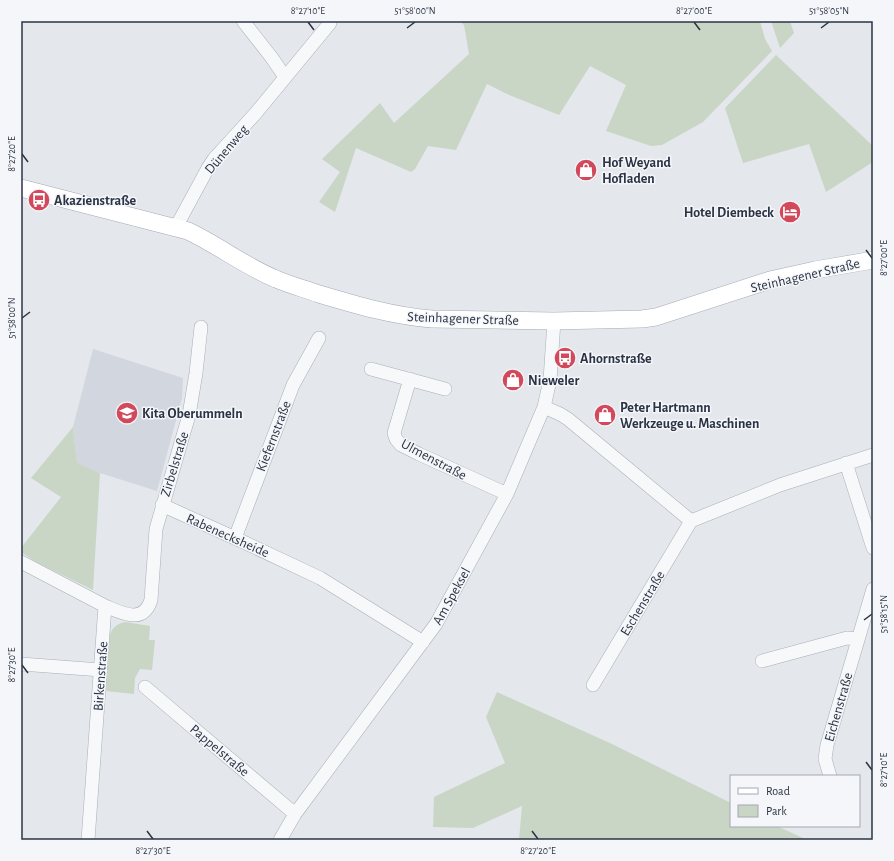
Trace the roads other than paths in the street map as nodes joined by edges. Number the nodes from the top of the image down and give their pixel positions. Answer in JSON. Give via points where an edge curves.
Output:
{"nodes":[{"id":1,"x":243,"y":21,"type":"edge"},
{"id":2,"x":330,"y":23,"type":"dead end"},
{"id":3,"x":284,"y":77,"type":"junction"},
{"id":4,"x":21,"y":188,"type":"edge"},
{"id":5,"x":176,"y":227,"type":"junction"},
{"id":6,"x":873,"y":260,"type":"edge"},
{"id":7,"x":554,"y":321,"type":"junction"},
{"id":8,"x":201,"y":327,"type":"dead end"},
{"id":9,"x":319,"y":338,"type":"dead end"},
{"id":10,"x":371,"y":369,"type":"dead end"},
{"id":11,"x":410,"y":379,"type":"junction"},
{"id":12,"x":445,"y":389,"type":"dead end"},
{"id":13,"x":544,"y":408,"type":"junction"},
{"id":14,"x":873,"y":455,"type":"edge"},
{"id":15,"x":846,"y":463,"type":"junction"},
{"id":16,"x":507,"y":494,"type":"junction"},
{"id":17,"x":162,"y":506,"type":"junction"},
{"id":18,"x":692,"y":521,"type":"junction"},
{"id":19,"x":235,"y":538,"type":"junction"},
{"id":20,"x":873,"y":548,"type":"edge"},
{"id":21,"x":21,"y":562,"type":"edge"},
{"id":22,"x":873,"y":589,"type":"edge"},
{"id":23,"x":105,"y":606,"type":"junction"},
{"id":24,"x":858,"y":639,"type":"junction"},
{"id":25,"x":423,"y":642,"type":"junction"},
{"id":26,"x":762,"y":661,"type":"dead end"},
{"id":27,"x":21,"y":664,"type":"edge"},
{"id":28,"x":101,"y":670,"type":"junction"},
{"id":29,"x":593,"y":685,"type":"dead end"},
{"id":30,"x":145,"y":687,"type":"dead end"},
{"id":31,"x":830,"y":775,"type":"edge"},
{"id":32,"x":295,"y":814,"type":"junction"},
{"id":33,"x":88,"y":840,"type":"edge"},
{"id":34,"x":280,"y":840,"type":"edge"}],
"edges":[{"from":1,"to":3,"type":"street"},
{"from":2,"to":3,"type":"street","name":"Dünenweg"},
{"from":3,"to":5,"type":"street","name":"Dünenweg","via":[[211,163]]},
{"from":4,"to":5,"type":"main road","name":"Steinhagener Straße"},
{"from":5,"to":7,"type":"main road","name":"Steinhagener Straße","via":[[203,238],[276,279],[382,312],[432,319]]},
{"from":6,"to":7,"type":"main road","name":"Steinhagener Straße","via":[[770,280],[656,317]]},
{"from":7,"to":13,"type":"street","name":"Am Speksel","via":[[550,380]]},
{"from":8,"to":17,"type":"street","name":"Zirbelstraße","via":[[189,415]]},
{"from":9,"to":19,"type":"street","name":"Kiefernstraße","via":[[292,385]]},
{"from":10,"to":11,"type":"street"},
{"from":11,"to":12,"type":"street"},
{"from":11,"to":16,"type":"street","name":"Ulmenstraße","via":[[394,433],[396,439],[428,459]]},
{"from":13,"to":16,"type":"street","name":"Am Speksel"},
{"from":13,"to":18,"type":"street","via":[[568,419]]},
{"from":14,"to":15,"type":"street"},
{"from":15,"to":18,"type":"street","via":[[780,485]]},
{"from":15,"to":20,"type":"street"},
{"from":16,"to":25,"type":"street","name":"Am Speksel","via":[[436,624]]},
{"from":17,"to":19,"type":"street","name":"Rabenecksheide"},
{"from":17,"to":23,"type":"street","via":[[156,529],[149,605],[144,612],[135,615],[124,614]]},
{"from":18,"to":29,"type":"street","name":"Eschenstraße"},
{"from":19,"to":25,"type":"street","name":"Rabenecksheide","via":[[320,578]]},
{"from":21,"to":23,"type":"street"},
{"from":22,"to":24,"type":"street","name":"Eichenstraße"},
{"from":23,"to":28,"type":"street","name":"Birkenstraße"},
{"from":24,"to":26,"type":"street","via":[[847,638]]},
{"from":24,"to":31,"type":"street","name":"Eichenstraße","via":[[825,752]]},
{"from":25,"to":32,"type":"street","name":"Am Speksel"},
{"from":27,"to":28,"type":"street"},
{"from":28,"to":33,"type":"street","name":"Birkenstraße"},
{"from":30,"to":32,"type":"street","name":"Pappelstraße"},
{"from":32,"to":34,"type":"street","name":"Am Speksel"}]}
